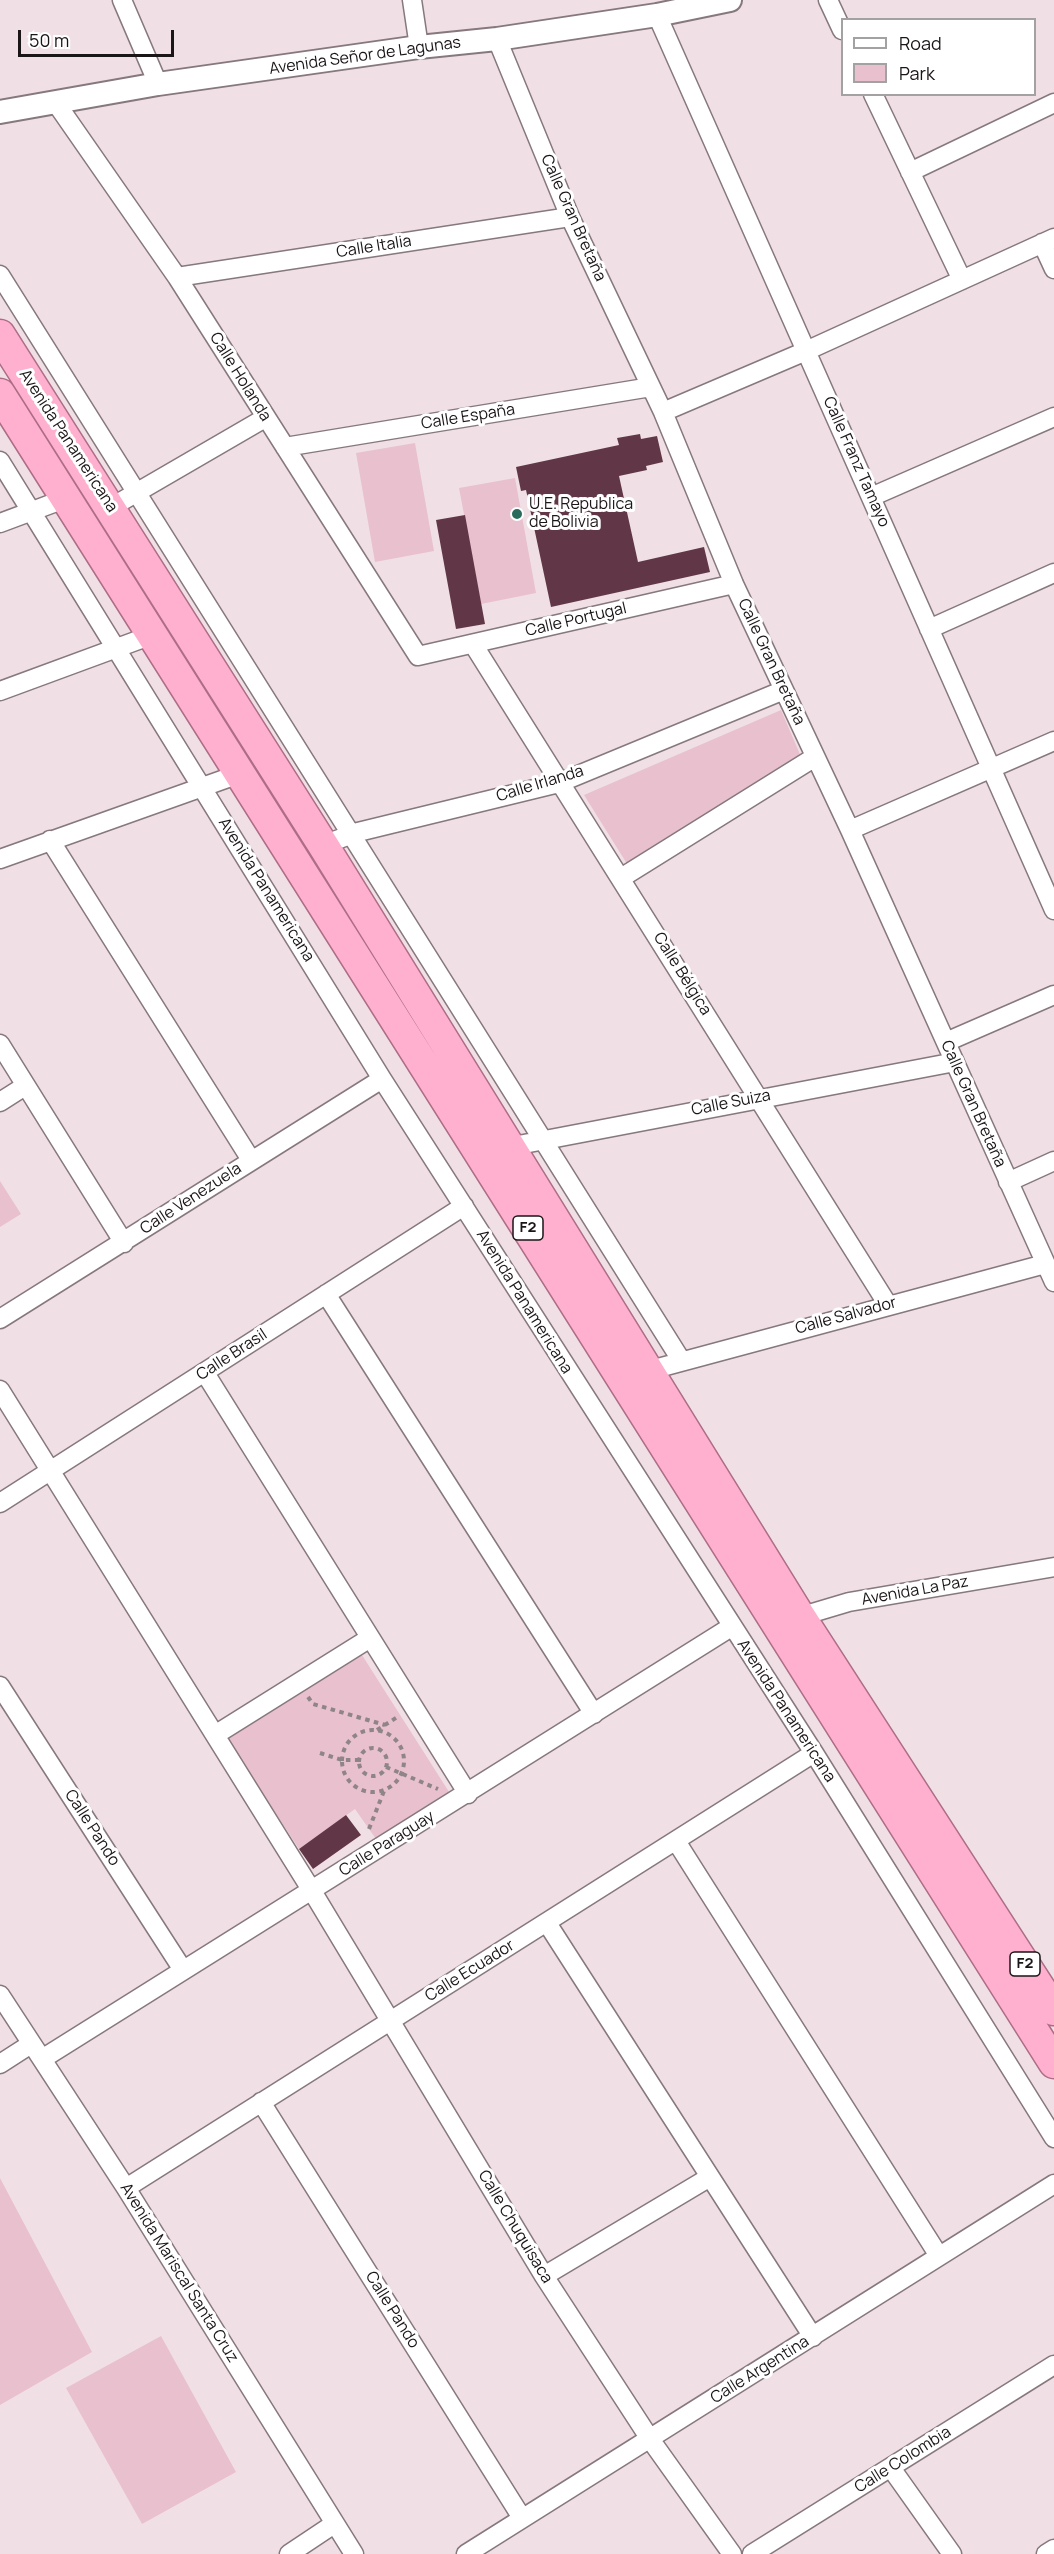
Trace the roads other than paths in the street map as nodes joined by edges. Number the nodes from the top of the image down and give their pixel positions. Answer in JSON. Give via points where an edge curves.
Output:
{"nodes":[{"id":1,"x":122,"y":0,"type":"edge"},
{"id":2,"x":411,"y":0,"type":"edge"},
{"id":3,"x":730,"y":0,"type":"edge"},
{"id":4,"x":828,"y":0,"type":"edge"},
{"id":5,"x":657,"y":15,"type":"junction"},
{"id":6,"x":841,"y":26,"type":"edge"},
{"id":7,"x":497,"y":39,"type":"junction"},
{"id":8,"x":419,"y":47,"type":"junction"},
{"id":9,"x":158,"y":84,"type":"junction"},
{"id":10,"x":874,"y":96,"type":"edge"},
{"id":11,"x":56,"y":103,"type":"junction"},
{"id":12,"x":1054,"y":103,"type":"edge"},
{"id":13,"x":0,"y":112,"type":"edge"},
{"id":14,"x":910,"y":172,"type":"junction"},
{"id":15,"x":570,"y":217,"type":"junction"},
{"id":16,"x":1048,"y":240,"type":"edge"},
{"id":17,"x":1054,"y":269,"type":"edge"},
{"id":18,"x":0,"y":275,"type":"edge"},
{"id":19,"x":177,"y":277,"type":"junction"},
{"id":20,"x":962,"y":280,"type":"junction"},
{"id":21,"x":0,"y":335,"type":"edge"},
{"id":22,"x":806,"y":351,"type":"junction"},
{"id":23,"x":651,"y":387,"type":"junction"},
{"id":24,"x":0,"y":394,"type":"edge"},
{"id":25,"x":663,"y":412,"type":"junction"},
{"id":26,"x":1054,"y":417,"type":"edge"},
{"id":27,"x":265,"y":418,"type":"junction"},
{"id":28,"x":285,"y":447,"type":"junction"},
{"id":29,"x":0,"y":461,"type":"edge"},
{"id":30,"x":136,"y":492,"type":"junction"},
{"id":31,"x":67,"y":498,"type":"junction"},
{"id":32,"x":871,"y":498,"type":"junction"},
{"id":33,"x":110,"y":508,"type":"junction"},
{"id":34,"x":31,"y":511,"type":"junction"},
{"id":35,"x":0,"y":523,"type":"edge"},
{"id":36,"x":1054,"y":573,"type":"edge"},
{"id":37,"x":734,"y":584,"type":"junction"},
{"id":38,"x":929,"y":629,"type":"junction"},
{"id":39,"x":152,"y":635,"type":"junction"},
{"id":40,"x":473,"y":645,"type":"junction"},
{"id":41,"x":117,"y":647,"type":"junction"},
{"id":42,"x":418,"y":656,"type":"joint"},
{"id":43,"x":784,"y":690,"type":"junction"},
{"id":44,"x":0,"y":691,"type":"edge"},
{"id":45,"x":1054,"y":741,"type":"edge"},
{"id":46,"x":815,"y":757,"type":"junction"},
{"id":47,"x":992,"y":769,"type":"junction"},
{"id":48,"x":239,"y":774,"type":"junction"},
{"id":49,"x":559,"y":783,"type":"junction"},
{"id":50,"x":202,"y":786,"type":"junction"},
{"id":51,"x":850,"y":830,"type":"junction"},
{"id":52,"x":351,"y":835,"type":"junction"},
{"id":53,"x":50,"y":840,"type":"junction"},
{"id":54,"x":323,"y":845,"type":"junction"},
{"id":55,"x":0,"y":859,"type":"edge"},
{"id":56,"x":621,"y":878,"type":"junction"},
{"id":57,"x":1054,"y":910,"type":"edge"},
{"id":58,"x":1054,"y":995,"type":"edge"},
{"id":59,"x":946,"y":1042,"type":"junction"},
{"id":60,"x":0,"y":1044,"type":"edge"},
{"id":61,"x":955,"y":1062,"type":"junction"},
{"id":62,"x":382,"y":1079,"type":"junction"},
{"id":63,"x":25,"y":1086,"type":"junction"},
{"id":64,"x":760,"y":1098,"type":"junction"},
{"id":65,"x":0,"y":1102,"type":"edge"},
{"id":66,"x":543,"y":1140,"type":"junction"},
{"id":67,"x":508,"y":1147,"type":"junction"},
{"id":68,"x":251,"y":1160,"type":"junction"},
{"id":69,"x":1054,"y":1161,"type":"edge"},
{"id":70,"x":1008,"y":1182,"type":"junction"},
{"id":71,"x":464,"y":1206,"type":"junction"},
{"id":72,"x":124,"y":1243,"type":"junction"},
{"id":73,"x":1045,"y":1264,"type":"junction"},
{"id":74,"x":1054,"y":1282,"type":"edge"},
{"id":75,"x":326,"y":1294,"type":"junction"},
{"id":76,"x":888,"y":1305,"type":"junction"},
{"id":77,"x":0,"y":1319,"type":"edge"},
{"id":78,"x":681,"y":1360,"type":"junction"},
{"id":79,"x":647,"y":1371,"type":"junction"},
{"id":80,"x":206,"y":1373,"type":"junction"},
{"id":81,"x":0,"y":1390,"type":"edge"},
{"id":82,"x":51,"y":1471,"type":"junction"},
{"id":83,"x":0,"y":1503,"type":"edge"},
{"id":84,"x":1054,"y":1567,"type":"edge"},
{"id":85,"x":790,"y":1621,"type":"junction"},
{"id":86,"x":731,"y":1627,"type":"junction"},
{"id":87,"x":370,"y":1638,"type":"junction"},
{"id":88,"x":0,"y":1686,"type":"edge"},
{"id":89,"x":594,"y":1714,"type":"junction"},
{"id":90,"x":215,"y":1735,"type":"junction"},
{"id":91,"x":814,"y":1753,"type":"junction"},
{"id":92,"x":468,"y":1794,"type":"junction"},
{"id":93,"x":676,"y":1841,"type":"junction"},
{"id":94,"x":312,"y":1891,"type":"junction"},
{"id":95,"x":547,"y":1923,"type":"junction"},
{"id":96,"x":183,"y":1970,"type":"junction"},
{"id":97,"x":0,"y":1995,"type":"edge"},
{"id":98,"x":1054,"y":2010,"type":"edge"},
{"id":99,"x":391,"y":2021,"type":"junction"},
{"id":100,"x":31,"y":2044,"type":"junction"},
{"id":101,"x":42,"y":2059,"type":"junction"},
{"id":102,"x":1054,"y":2063,"type":"edge"},
{"id":103,"x":0,"y":2064,"type":"edge"},
{"id":104,"x":261,"y":2102,"type":"junction"},
{"id":105,"x":1054,"y":2138,"type":"edge"},
{"id":106,"x":710,"y":2177,"type":"junction"},
{"id":107,"x":1054,"y":2184,"type":"edge"},
{"id":108,"x":126,"y":2188,"type":"junction"},
{"id":109,"x":939,"y":2256,"type":"junction"},
{"id":110,"x":544,"y":2276,"type":"junction"},
{"id":111,"x":813,"y":2337,"type":"junction"},
{"id":112,"x":1054,"y":2365,"type":"edge"},
{"id":113,"x":651,"y":2439,"type":"junction"},
{"id":114,"x":891,"y":2468,"type":"junction"},
{"id":115,"x":522,"y":2518,"type":"junction"},
{"id":116,"x":334,"y":2524,"type":"junction"},
{"id":117,"x":1054,"y":2549,"type":"edge"},
{"id":118,"x":289,"y":2554,"type":"edge"},
{"id":119,"x":354,"y":2554,"type":"edge"},
{"id":120,"x":466,"y":2554,"type":"edge"},
{"id":121,"x":732,"y":2554,"type":"edge"},
{"id":122,"x":752,"y":2554,"type":"edge"},
{"id":123,"x":952,"y":2554,"type":"edge"},
{"id":124,"x":1046,"y":2554,"type":"edge"}],
"edges":[{"from":1,"to":9,"type":"street"},
{"from":2,"to":8,"type":"street"},
{"from":3,"to":5,"type":"street","name":"Avenida Señor de Lagunas"},
{"from":4,"to":6,"type":"street"},
{"from":5,"to":7,"type":"street","name":"Avenida Señor de Lagunas"},
{"from":5,"to":22,"type":"street","name":"Calle Franz Tamayo"},
{"from":7,"to":8,"type":"street","name":"Avenida Señor de Lagunas"},
{"from":7,"to":15,"type":"street","name":"Calle Gran Bretaña"},
{"from":8,"to":9,"type":"street","name":"Avenida Señor de Lagunas"},
{"from":9,"to":11,"type":"street","name":"Avenida Señor de Lagunas"},
{"from":10,"to":14,"type":"street"},
{"from":11,"to":13,"type":"street","name":"Avenida Señor de Lagunas"},
{"from":11,"to":19,"type":"street","name":"Calle Holanda"},
{"from":12,"to":14,"type":"street"},
{"from":14,"to":20,"type":"street"},
{"from":15,"to":19,"type":"street","name":"Calle Italia"},
{"from":15,"to":23,"type":"street","name":"Calle Gran Bretaña"},
{"from":16,"to":17,"type":"street"},
{"from":16,"to":20,"type":"street"},
{"from":18,"to":30,"type":"street"},
{"from":19,"to":27,"type":"street","name":"Calle Holanda"},
{"from":20,"to":22,"type":"street"},
{"from":21,"to":33,"type":"highway","name":"Avenida Panamericana","number":"F2"},
{"from":22,"to":25,"type":"street"},
{"from":22,"to":32,"type":"street","name":"Calle Franz Tamayo"},
{"from":23,"to":25,"type":"street","name":"Calle Gran Bretaña"},
{"from":23,"to":28,"type":"street","name":"Calle España"},
{"from":24,"to":31,"type":"highway","name":"Avenida Panamericana","number":"F2"},
{"from":25,"to":37,"type":"street","name":"Calle Gran Bretaña"},
{"from":26,"to":32,"type":"street"},
{"from":27,"to":28,"type":"street","name":"Calle Holanda"},
{"from":27,"to":30,"type":"street"},
{"from":28,"to":42,"type":"street","name":"Calle Holanda"},
{"from":29,"to":34,"type":"street","name":"Avenida Panamericana"},
{"from":30,"to":33,"type":"street"},
{"from":30,"to":52,"type":"street"},
{"from":31,"to":34,"type":"street"},
{"from":31,"to":39,"type":"highway","name":"Avenida Panamericana","number":"F2"},
{"from":32,"to":38,"type":"street","name":"Calle Franz Tamayo"},
{"from":33,"to":54,"type":"highway","name":"Avenida Panamericana","number":"F2"},
{"from":34,"to":35,"type":"street"},
{"from":34,"to":41,"type":"street","name":"Avenida Panamericana"},
{"from":36,"to":38,"type":"street"},
{"from":37,"to":40,"type":"street","name":"Calle Portugal"},
{"from":37,"to":43,"type":"street","name":"Calle Gran Bretaña"},
{"from":38,"to":47,"type":"street","name":"Calle Franz Tamayo"},
{"from":39,"to":41,"type":"street"},
{"from":39,"to":48,"type":"highway","name":"Avenida Panamericana","number":"F2"},
{"from":40,"to":42,"type":"street","name":"Calle Portugal"},
{"from":40,"to":49,"type":"street","name":"Calle Bélgica"},
{"from":41,"to":44,"type":"street"},
{"from":41,"to":50,"type":"street","name":"Avenida Panamericana"},
{"from":43,"to":46,"type":"street","name":"Calle Gran Bretaña"},
{"from":43,"to":49,"type":"street","name":"Calle Irlanda"},
{"from":45,"to":47,"type":"street"},
{"from":46,"to":51,"type":"street","name":"Calle Gran Bretaña"},
{"from":46,"to":56,"type":"street"},
{"from":47,"to":51,"type":"street"},
{"from":47,"to":57,"type":"street","name":"Calle Franz Tamayo"},
{"from":48,"to":50,"type":"street"},
{"from":48,"to":85,"type":"highway","name":"Avenida Panamericana","number":"F2"},
{"from":49,"to":52,"type":"street","name":"Calle Irlanda"},
{"from":49,"to":56,"type":"street","name":"Calle Bélgica"},
{"from":50,"to":53,"type":"street"},
{"from":50,"to":62,"type":"street","name":"Avenida Panamericana"},
{"from":51,"to":59,"type":"street","name":"Calle Gran Bretaña"},
{"from":52,"to":54,"type":"street","name":"Calle Irlanda"},
{"from":52,"to":66,"type":"street"},
{"from":53,"to":55,"type":"street"},
{"from":53,"to":68,"type":"street"},
{"from":54,"to":67,"type":"highway","name":"Avenida Panamericana","number":"F2"},
{"from":56,"to":64,"type":"street","name":"Calle Bélgica"},
{"from":58,"to":59,"type":"street"},
{"from":59,"to":61,"type":"street","name":"Calle Gran Bretaña"},
{"from":60,"to":63,"type":"street"},
{"from":61,"to":64,"type":"street","name":"Calle Suiza"},
{"from":61,"to":70,"type":"street","name":"Calle Gran Bretaña"},
{"from":62,"to":68,"type":"street","name":"Calle Venezuela"},
{"from":62,"to":71,"type":"street","name":"Avenida Panamericana"},
{"from":63,"to":65,"type":"street"},
{"from":63,"to":72,"type":"street"},
{"from":64,"to":66,"type":"street","name":"Calle Suiza"},
{"from":64,"to":76,"type":"street","name":"Calle Bélgica"},
{"from":66,"to":67,"type":"street","name":"Calle Suiza"},
{"from":66,"to":78,"type":"street"},
{"from":67,"to":79,"type":"highway","name":"Avenida Panamericana","number":"F2"},
{"from":68,"to":72,"type":"street","name":"Calle Venezuela"},
{"from":69,"to":70,"type":"street"},
{"from":70,"to":73,"type":"street","name":"Calle Gran Bretaña"},
{"from":71,"to":75,"type":"street","name":"Calle Brasil"},
{"from":71,"to":86,"type":"street","name":"Avenida Panamericana"},
{"from":72,"to":77,"type":"street","name":"Calle Venezuela"},
{"from":73,"to":74,"type":"street","name":"Calle Gran Bretaña"},
{"from":73,"to":76,"type":"street","name":"Calle Salvador"},
{"from":75,"to":80,"type":"street","name":"Calle Brasil"},
{"from":75,"to":89,"type":"street"},
{"from":76,"to":78,"type":"street","name":"Calle Salvador"},
{"from":78,"to":79,"type":"street","name":"Calle Salvador"},
{"from":79,"to":85,"type":"highway","name":"Avenida Panamericana","number":"F2"},
{"from":80,"to":82,"type":"street","name":"Calle Brasil"},
{"from":80,"to":87,"type":"street"},
{"from":81,"to":82,"type":"street","name":"Calle Chuquisaca"},
{"from":82,"to":83,"type":"street","name":"Calle Brasil"},
{"from":82,"to":90,"type":"street","name":"Calle Chuquisaca"},
{"from":84,"to":85,"type":"street","name":"Avenida La Paz","via":[[849,1602]]},
{"from":85,"to":98,"type":"highway","name":"Avenida Panamericana","number":"F2"},
{"from":85,"to":102,"type":"highway","name":"Avenida Panamericana","number":"F2"},
{"from":86,"to":89,"type":"street","name":"Calle Paraguay"},
{"from":86,"to":91,"type":"street","name":"Avenida Panamericana"},
{"from":87,"to":90,"type":"street"},
{"from":87,"to":92,"type":"street"},
{"from":88,"to":96,"type":"street","name":"Calle Pando"},
{"from":89,"to":92,"type":"street","name":"Calle Paraguay"},
{"from":90,"to":94,"type":"street","name":"Calle Chuquisaca"},
{"from":91,"to":93,"type":"street","name":"Calle Ecuador"},
{"from":91,"to":105,"type":"street","name":"Avenida Panamericana"},
{"from":92,"to":94,"type":"street","name":"Calle Paraguay"},
{"from":93,"to":95,"type":"street","name":"Calle Ecuador"},
{"from":93,"to":109,"type":"street"},
{"from":94,"to":96,"type":"street","name":"Calle Paraguay"},
{"from":94,"to":99,"type":"street","name":"Calle Chuquisaca"},
{"from":95,"to":99,"type":"street","name":"Calle Ecuador"},
{"from":95,"to":106,"type":"street"},
{"from":96,"to":101,"type":"street","name":"Calle Paraguay"},
{"from":97,"to":100,"type":"street","name":"Avenida Mariscal Santa Cruz"},
{"from":99,"to":104,"type":"street","name":"Calle Ecuador"},
{"from":99,"to":110,"type":"street","name":"Calle Chuquisaca"},
{"from":100,"to":101,"type":"street","name":"Avenida Mariscal Santa Cruz"},
{"from":100,"to":103,"type":"street"},
{"from":101,"to":108,"type":"street","name":"Avenida Mariscal Santa Cruz"},
{"from":104,"to":108,"type":"street","name":"Calle Ecuador"},
{"from":104,"to":115,"type":"street","name":"Calle Pando"},
{"from":106,"to":110,"type":"street"},
{"from":106,"to":111,"type":"street"},
{"from":107,"to":109,"type":"street","name":"Calle Argentina"},
{"from":108,"to":116,"type":"street","name":"Avenida Mariscal Santa Cruz"},
{"from":109,"to":111,"type":"street","name":"Calle Argentina"},
{"from":110,"to":113,"type":"street","name":"Calle Chuquisaca"},
{"from":111,"to":113,"type":"street","name":"Calle Argentina"},
{"from":112,"to":114,"type":"street","name":"Calle Colombia"},
{"from":113,"to":115,"type":"street","name":"Calle Argentina"},
{"from":113,"to":121,"type":"street","name":"Calle Chuquisaca"},
{"from":114,"to":122,"type":"street","name":"Calle Colombia"},
{"from":114,"to":123,"type":"street"},
{"from":115,"to":120,"type":"street","name":"Calle Argentina"},
{"from":116,"to":118,"type":"street"},
{"from":116,"to":119,"type":"street","name":"Avenida Mariscal Santa Cruz"},
{"from":117,"to":124,"type":"street"}]}
